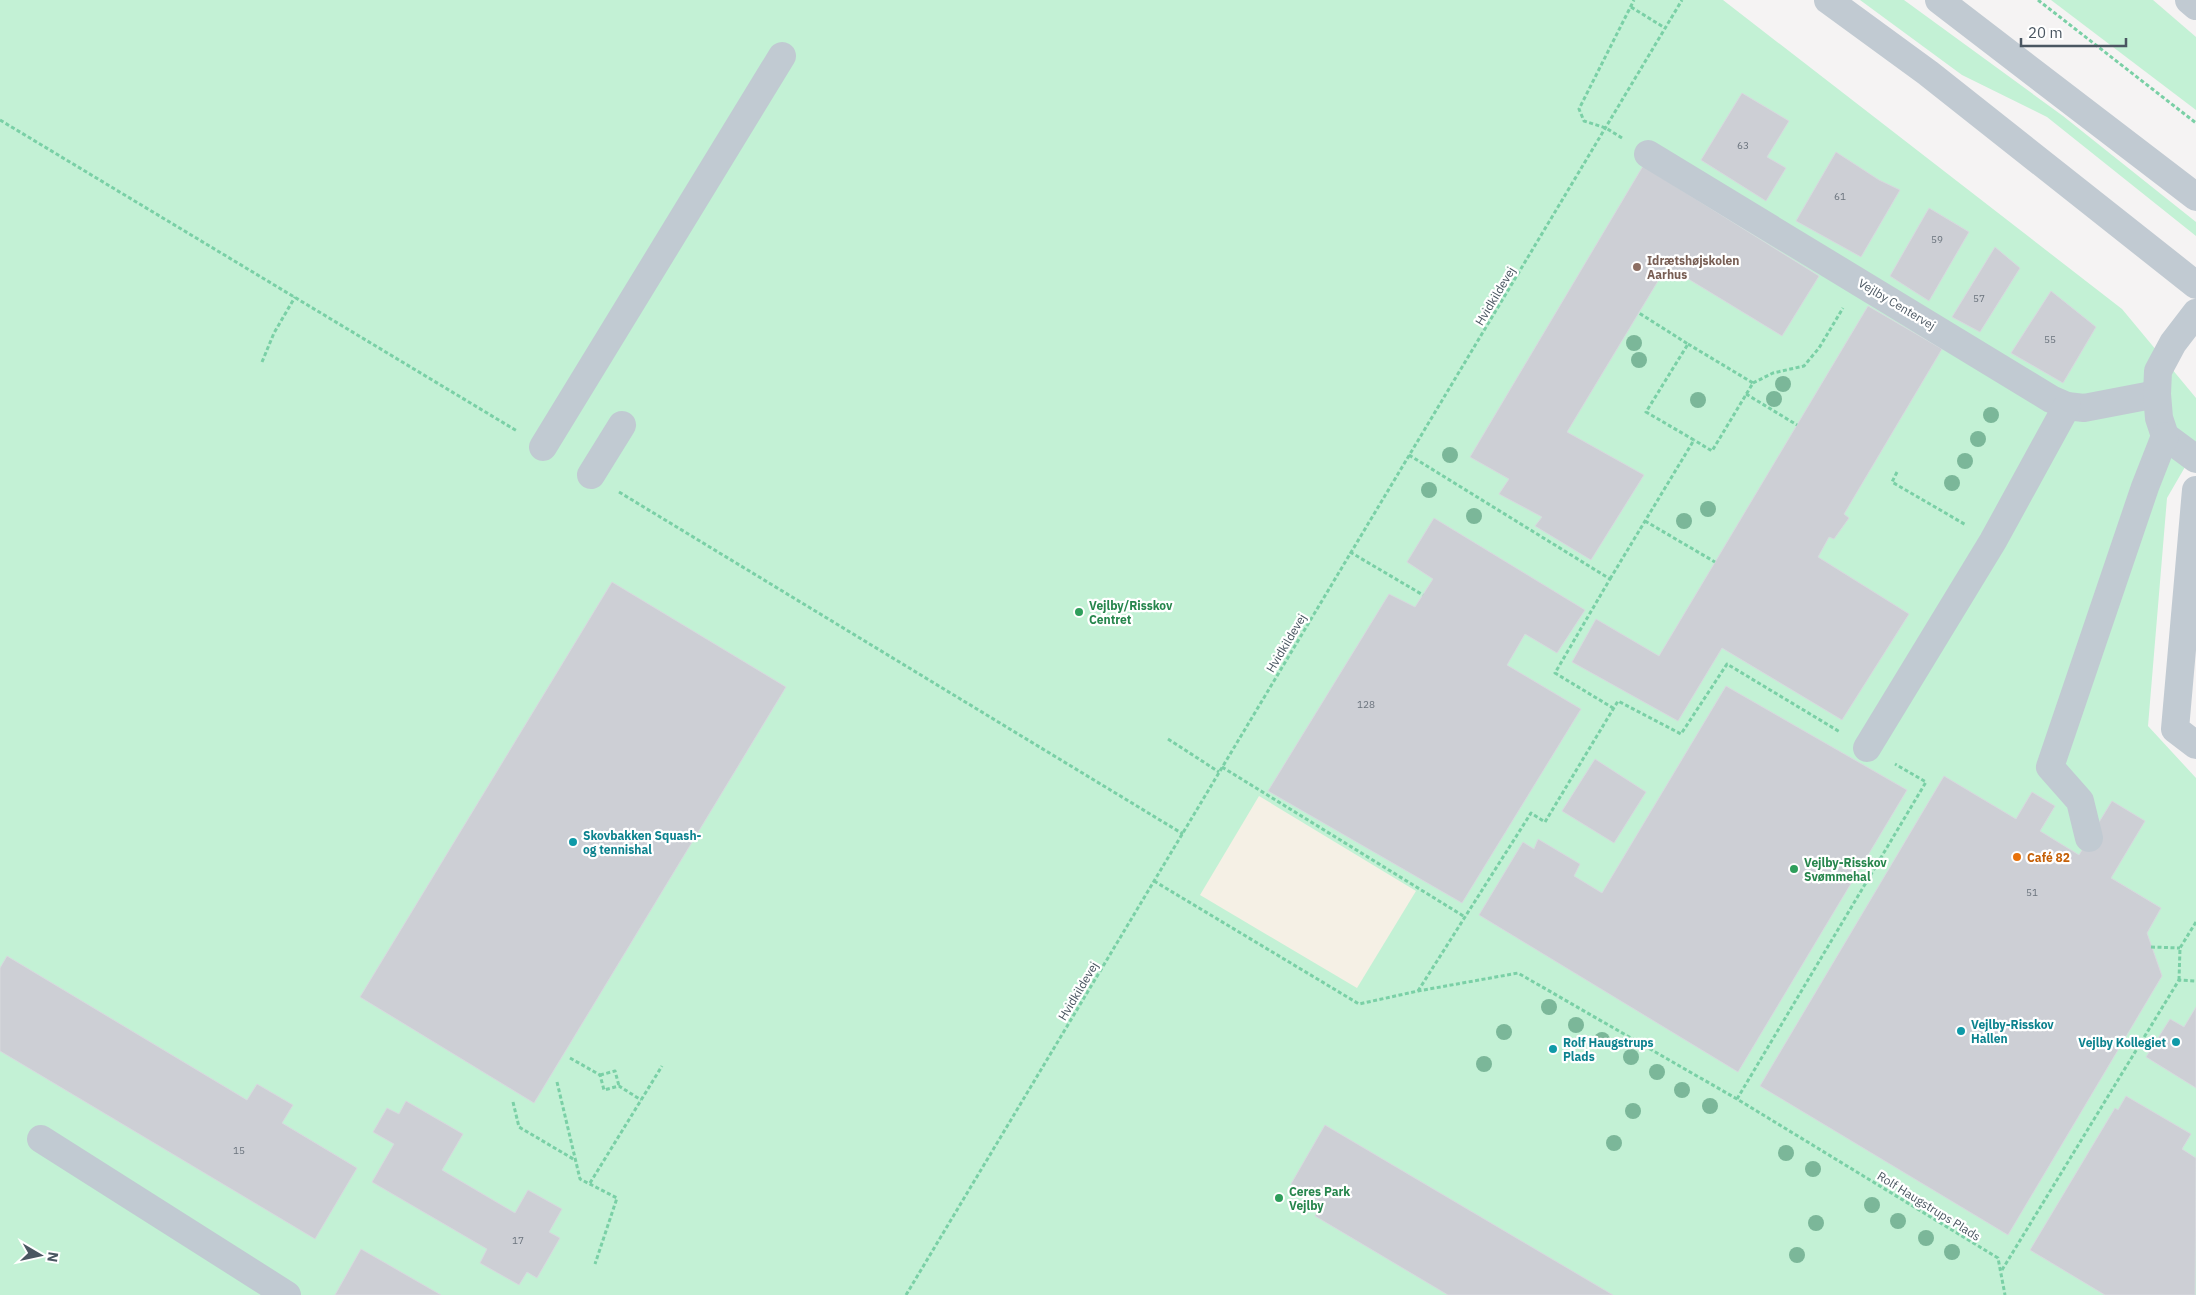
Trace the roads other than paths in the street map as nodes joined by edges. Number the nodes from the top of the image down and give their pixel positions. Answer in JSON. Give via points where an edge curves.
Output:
{"nodes":[{"id":1,"x":1828,"y":0,"type":"edge"},
{"id":2,"x":1939,"y":0,"type":"edge"},
{"id":3,"x":2188,"y":0,"type":"edge"},
{"id":4,"x":2196,"y":6,"type":"edge"},
{"id":5,"x":782,"y":56,"type":"dead end"},
{"id":6,"x":1648,"y":154,"type":"dead end"},
{"id":7,"x":2196,"y":198,"type":"edge"},
{"id":8,"x":2196,"y":285,"type":"edge"},
{"id":9,"x":2196,"y":313,"type":"edge"},
{"id":10,"x":2157,"y":394,"type":"junction"},
{"id":11,"x":2067,"y":406,"type":"junction"},
{"id":12,"x":622,"y":425,"type":"dead end"},
{"id":13,"x":2165,"y":436,"type":"junction"},
{"id":14,"x":543,"y":446,"type":"dead end"},
{"id":15,"x":2196,"y":459,"type":"edge"},
{"id":16,"x":591,"y":476,"type":"dead end"},
{"id":17,"x":2196,"y":490,"type":"edge"},
{"id":18,"x":2196,"y":745,"type":"edge"},
{"id":19,"x":1867,"y":748,"type":"road end"},
{"id":20,"x":2089,"y":838,"type":"dead end"},
{"id":21,"x":41,"y":1139,"type":"dead end"},
{"id":22,"x":287,"y":1295,"type":"edge"}],
"edges":[{"from":1,"to":8,"type":"street","via":[[1928,73]]},
{"from":2,"to":7,"type":"street"},
{"from":3,"to":4,"type":"street"},
{"from":5,"to":14,"type":"street"},
{"from":6,"to":11,"type":"street","name":"Vejlby Centervej"},
{"from":9,"to":10,"type":"street","via":[[2158,371]]},
{"from":10,"to":11,"type":"street","name":"Vejlby Centervej","via":[[2084,408]]},
{"from":10,"to":13,"type":"street","via":[[2159,418]]},
{"from":11,"to":19,"type":"street","via":[[1993,541]]},
{"from":12,"to":16,"type":"street"},
{"from":13,"to":15,"type":"street"},
{"from":13,"to":20,"type":"street","via":[[2050,767],[2080,801]]},
{"from":17,"to":18,"type":"street","via":[[2175,729]]},
{"from":21,"to":22,"type":"street"}]}
